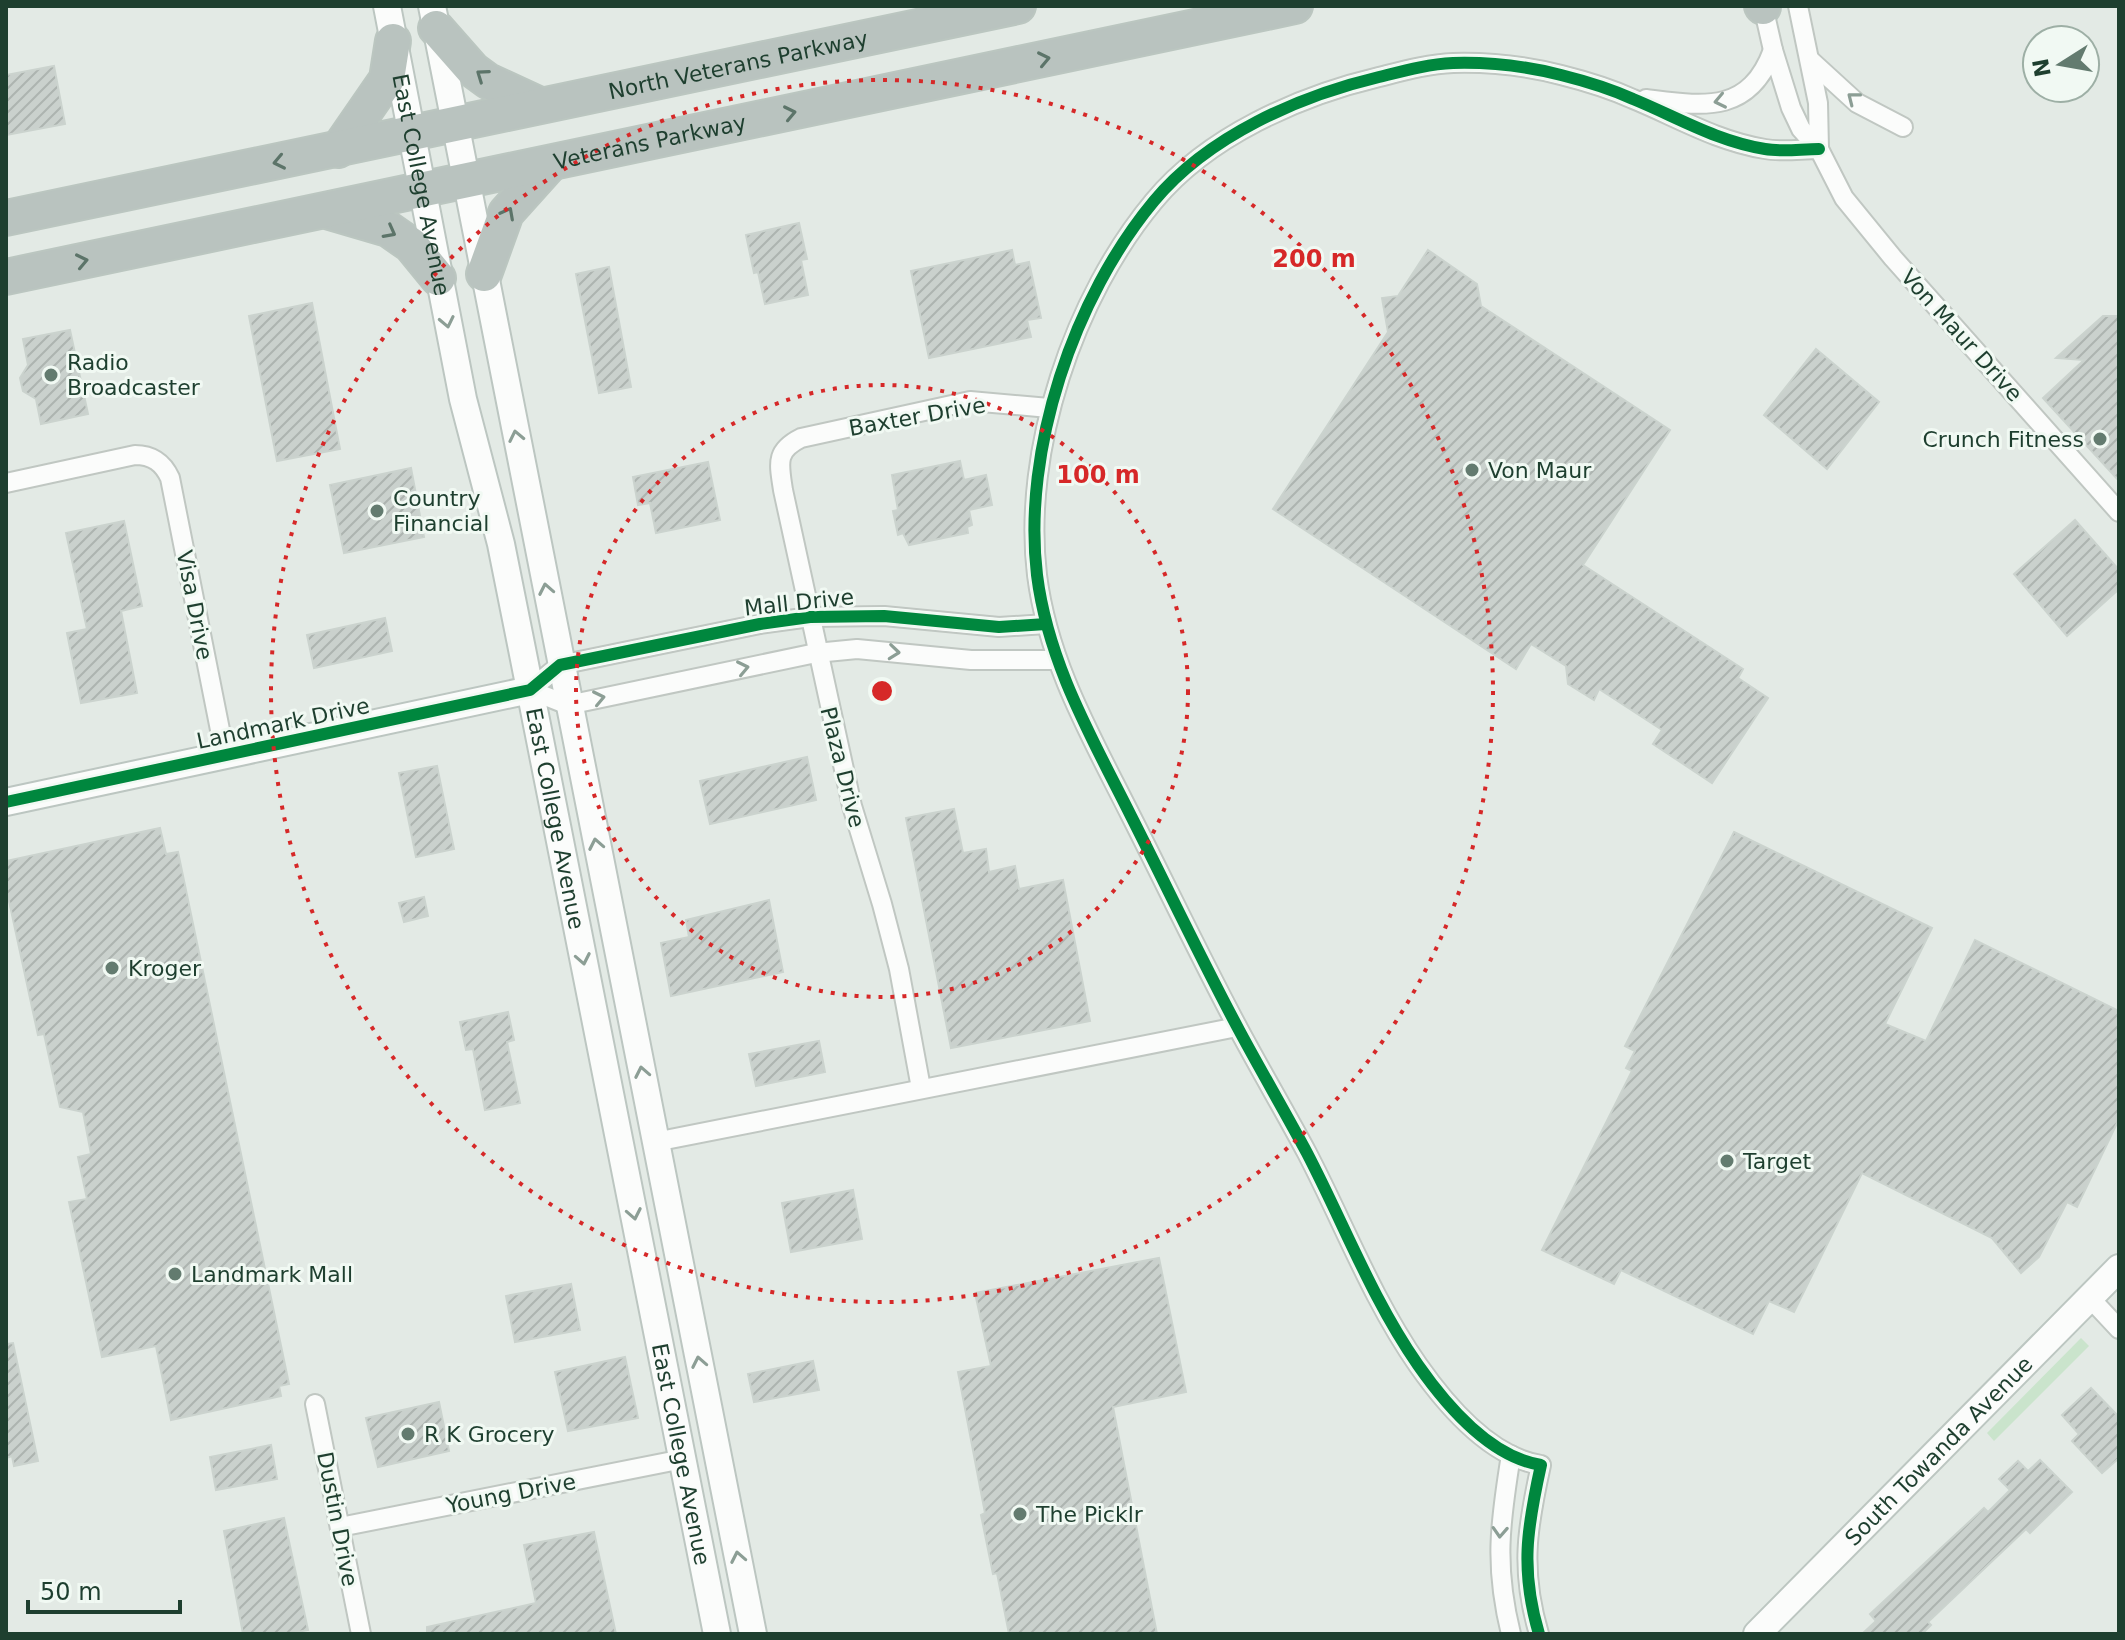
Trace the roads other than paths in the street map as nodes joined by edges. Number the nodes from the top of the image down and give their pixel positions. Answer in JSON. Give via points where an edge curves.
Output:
{"nodes":[{"id":1,"x":387,"y":6,"type":"edge"},
{"id":2,"x":1018,"y":6,"type":"edge"},
{"id":3,"x":1295,"y":6,"type":"edge"},
{"id":4,"x":1763,"y":6,"type":"edge"},
{"id":5,"x":1798,"y":6,"type":"edge"},
{"id":6,"x":434,"y":17,"type":"edge"},
{"id":7,"x":393,"y":41,"type":"junction"},
{"id":8,"x":1773,"y":50,"type":"junction"},
{"id":9,"x":1810,"y":60,"type":"junction"},
{"id":10,"x":1631,"y":98,"type":"junction"},
{"id":11,"x":540,"y":105,"type":"junction"},
{"id":12,"x":456,"y":123,"type":"junction"},
{"id":13,"x":1903,"y":127,"type":"dead end"},
{"id":14,"x":410,"y":133,"type":"junction"},
{"id":15,"x":1819,"y":149,"type":"junction"},
{"id":16,"x":338,"y":150,"type":"junction"},
{"id":17,"x":550,"y":164,"type":"junction"},
{"id":18,"x":467,"y":181,"type":"junction"},
{"id":19,"x":421,"y":191,"type":"junction"},
{"id":20,"x":326,"y":211,"type":"junction"},
{"id":21,"x":6,"y":218,"type":"edge"},
{"id":22,"x":484,"y":274,"type":"junction"},
{"id":23,"x":6,"y":277,"type":"edge"},
{"id":24,"x":438,"y":278,"type":"junction"},
{"id":25,"x":1049,"y":408,"type":"junction"},
{"id":26,"x":787,"y":446,"type":"joint"},
{"id":27,"x":6,"y":483,"type":"edge"},
{"id":28,"x":2119,"y":512,"type":"edge"},
{"id":29,"x":810,"y":617,"type":"junction"},
{"id":30,"x":1046,"y":624,"type":"junction"},
{"id":31,"x":816,"y":653,"type":"junction"},
{"id":32,"x":1057,"y":660,"type":"junction"},
{"id":33,"x":560,"y":665,"type":"junction"},
{"id":34,"x":530,"y":690,"type":"junction"},
{"id":35,"x":568,"y":705,"type":"junction"},
{"id":36,"x":225,"y":755,"type":"junction"},
{"id":37,"x":6,"y":802,"type":"edge"},
{"id":38,"x":1237,"y":1027,"type":"junction"},
{"id":39,"x":921,"y":1088,"type":"junction"},
{"id":40,"x":610,"y":1122,"type":"junction"},
{"id":41,"x":655,"y":1142,"type":"junction"},
{"id":42,"x":2119,"y":1268,"type":"edge"},
{"id":43,"x":2090,"y":1298,"type":"junction"},
{"id":44,"x":689,"y":1309,"type":"junction"},
{"id":45,"x":2119,"y":1329,"type":"edge"},
{"id":46,"x":315,"y":1404,"type":"dead end"},
{"id":47,"x":1511,"y":1455,"type":"junction"},
{"id":48,"x":683,"y":1459,"type":"junction"},
{"id":49,"x":340,"y":1527,"type":"junction"},
{"id":50,"x":361,"y":1634,"type":"edge"},
{"id":51,"x":717,"y":1634,"type":"edge"},
{"id":52,"x":753,"y":1634,"type":"edge"},
{"id":53,"x":1511,"y":1634,"type":"edge"},
{"id":54,"x":1539,"y":1634,"type":"edge"},
{"id":55,"x":1757,"y":1634,"type":"edge"}],
"edges":[{"from":1,"to":7,"type":"main road","name":"East College Avenue"},
{"from":2,"to":11,"type":"highway","name":"North Veterans Parkway"},
{"from":17,"to":3,"type":"highway","name":"Veterans Parkway","one_way":true},
{"from":4,"to":8,"type":"street","name":"Von Maur Drive"},
{"from":5,"to":9,"type":"street","name":"Von Maur Drive"},
{"from":11,"to":6,"type":"highway","one_way":true,"via":[[473,70]]},
{"from":6,"to":12,"type":"main road","name":"East College Avenue"},
{"from":7,"to":14,"type":"main road","name":"East College Avenue"},
{"from":7,"to":16,"type":"highway","via":[[387,79]]},
{"from":8,"to":10,"type":"street","one_way":true,"via":[[1758,80],[1728,101],[1699,105]]},
{"from":8,"to":15,"type":"street","name":"Von Maur Drive","via":[[1791,108]]},
{"from":13,"to":9,"type":"street","one_way":true,"via":[[1857,103]]},
{"from":9,"to":15,"type":"street","name":"Von Maur Drive"},
{"from":10,"to":15,"type":"street","via":[[1696,129],[1768,150]]},
{"from":10,"to":25,"type":"street","via":[[1554,74],[1498,64],[1449,63],[1344,85],[1264,118],[1188,166],[1138,220],[1082,321]]},
{"from":11,"to":12,"type":"highway","name":"North Veterans Parkway"},
{"from":12,"to":14,"type":"highway"},
{"from":12,"to":18,"type":"main road","name":"East College Avenue"},
{"from":14,"to":16,"type":"highway"},
{"from":14,"to":19,"type":"main road","name":"East College Avenue"},
{"from":15,"to":28,"type":"street","name":"Von Maur Drive","via":[[1844,198],[1893,258]]},
{"from":16,"to":21,"type":"highway","one_way":true},
{"from":17,"to":18,"type":"highway","name":"Veterans Parkway"},
{"from":22,"to":17,"type":"highway","one_way":true,"via":[[506,213]]},
{"from":18,"to":19,"type":"highway","name":"Veterans Parkway"},
{"from":18,"to":22,"type":"main road","name":"East College Avenue"},
{"from":19,"to":20,"type":"highway","name":"Veterans Parkway"},
{"from":19,"to":24,"type":"main road","name":"East College Avenue"},
{"from":23,"to":20,"type":"highway","name":"Veterans Parkway","one_way":true},
{"from":20,"to":24,"type":"highway","one_way":true,"via":[[388,229],[411,245]]},
{"from":33,"to":22,"type":"main road","name":"East College Avenue","one_way":true},
{"from":24,"to":34,"type":"main road","name":"East College Avenue","one_way":true},
{"from":25,"to":26,"type":"street","name":"Baxter Drive","via":[[970,401],[801,438]]},
{"from":25,"to":30,"type":"street","via":[[1035,544]]},
{"from":26,"to":29,"type":"street","name":"Plaza Drive","via":[[779,467]]},
{"from":27,"to":36,"type":"street","name":"Visa Drive","via":[[141,455],[166,469]]},
{"from":29,"to":30,"type":"street","name":"Mall Drive","via":[[884,616],[999,627]]},
{"from":29,"to":31,"type":"street","name":"Plaza Drive"},
{"from":29,"to":33,"type":"street","name":"Mall Drive"},
{"from":30,"to":32,"type":"street"},
{"from":31,"to":32,"type":"street","one_way":true,"via":[[857,649],[993,661]]},
{"from":35,"to":31,"type":"street","one_way":true},
{"from":31,"to":39,"type":"street","name":"Plaza Drive","via":[[852,806],[899,969]]},
{"from":32,"to":38,"type":"street"},
{"from":33,"to":34,"type":"street","name":"Landmark Drive"},
{"from":33,"to":35,"type":"main road","name":"East College Avenue"},
{"from":34,"to":35,"type":"street"},
{"from":34,"to":36,"type":"main road","name":"Landmark Drive"},
{"from":34,"to":40,"type":"main road","name":"East College Avenue","one_way":true},
{"from":41,"to":35,"type":"main road","name":"East College Avenue","one_way":true},
{"from":36,"to":37,"type":"main road","name":"Landmark Drive"},
{"from":38,"to":39,"type":"street"},
{"from":38,"to":47,"type":"street","via":[[1309,1156],[1388,1319],[1448,1401],[1480,1434]]},
{"from":39,"to":41,"type":"street"},
{"from":40,"to":44,"type":"main road","via":[[628,1127],[642,1146],[668,1262]]},
{"from":40,"to":48,"type":"main road","name":"East College Avenue","one_way":true},
{"from":41,"to":44,"type":"main road","name":"East College Avenue"},
{"from":42,"to":43,"type":"main road","name":"South Towanda Avenue"},
{"from":43,"to":45,"type":"street"},
{"from":43,"to":55,"type":"main road","name":"South Towanda Avenue"},
{"from":52,"to":44,"type":"main road","name":"East College Avenue","one_way":true},
{"from":46,"to":49,"type":"street","name":"Dustin Drive"},
{"from":47,"to":53,"type":"street","one_way":true,"via":[[1499,1560]]},
{"from":47,"to":54,"type":"street","via":[[1541,1465],[1526,1560]]},
{"from":48,"to":49,"type":"street","name":"Young Drive"},
{"from":48,"to":51,"type":"main road","name":"East College Avenue"},
{"from":49,"to":50,"type":"street","name":"Dustin Drive"}]}
